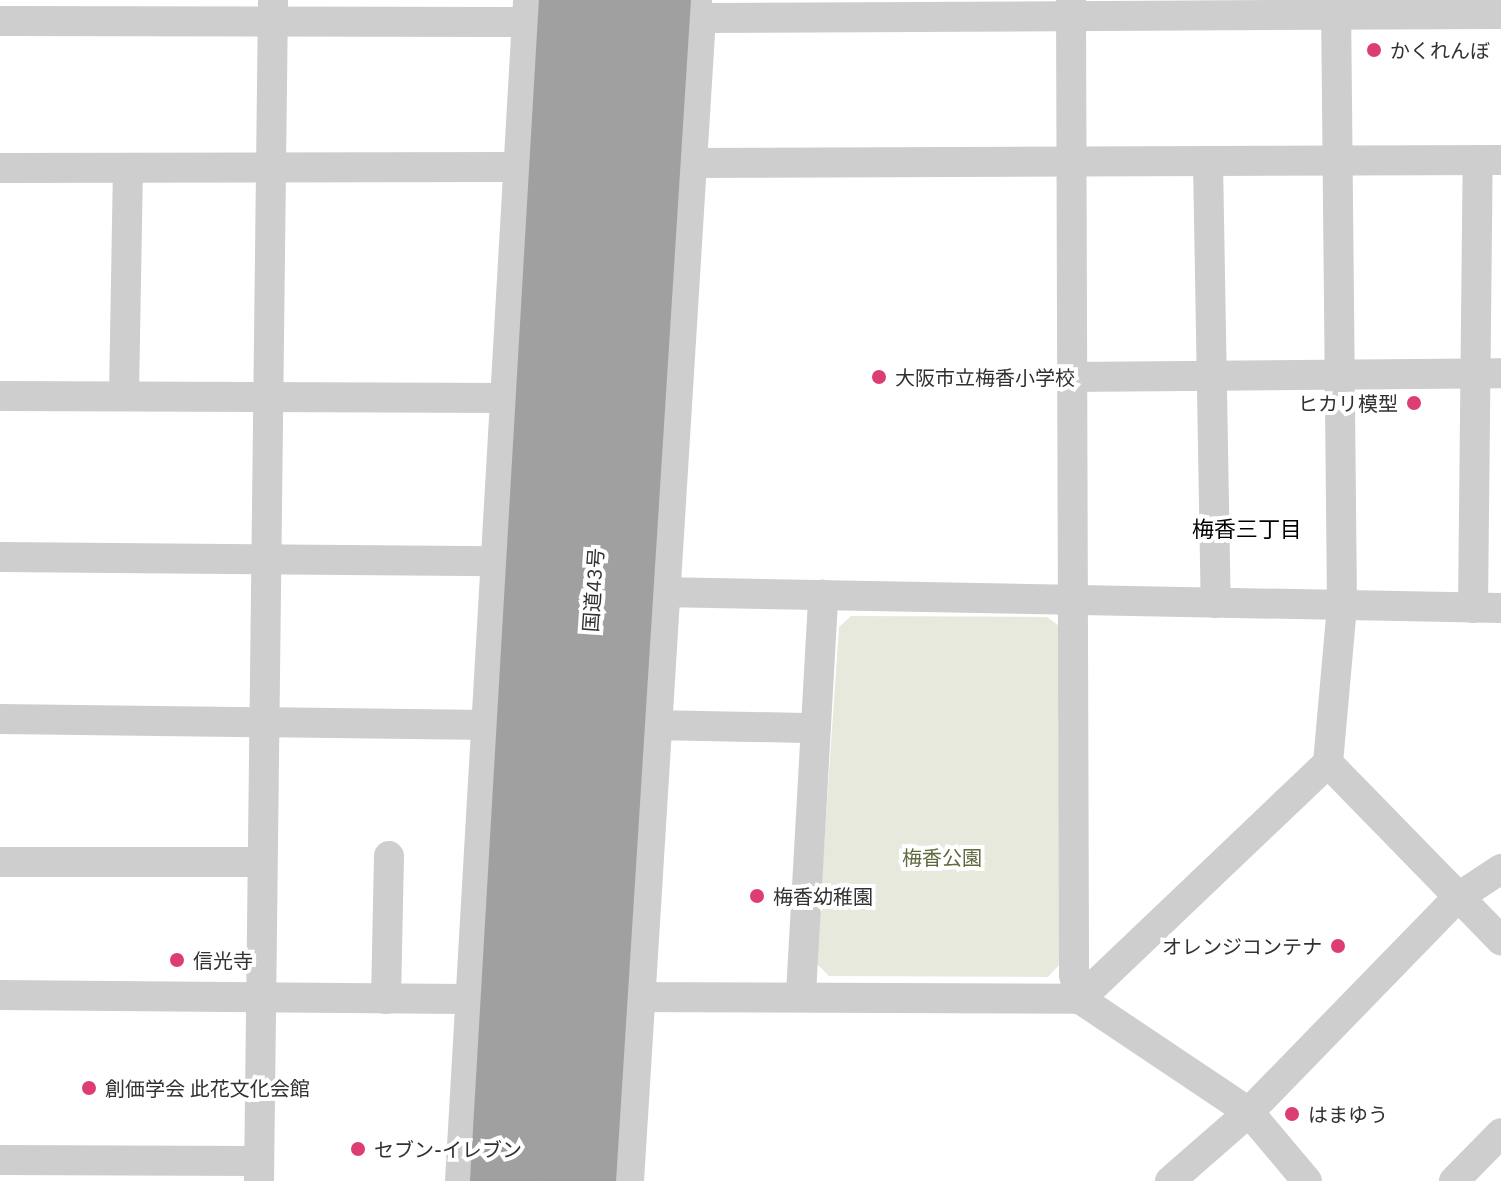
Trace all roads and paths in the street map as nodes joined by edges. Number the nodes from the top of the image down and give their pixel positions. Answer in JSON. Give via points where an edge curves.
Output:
{"nodes":[{"id":1,"x":595,"y":0,"type":"edge"},
{"id":2,"x":633,"y":0,"type":"edge"},
{"id":3,"x":687,"y":6,"type":"edge"},
{"id":4,"x":1071,"y":6,"type":"edge"},
{"id":5,"x":541,"y":7,"type":"edge"},
{"id":6,"x":1336,"y":8,"type":"edge"},
{"id":7,"x":273,"y":11,"type":"edge"},
{"id":8,"x":1501,"y":14,"type":"edge"},
{"id":9,"x":0,"y":21,"type":"edge"},
{"id":10,"x":1489,"y":160,"type":"edge"},
{"id":11,"x":1073,"y":161,"type":"junction"},
{"id":12,"x":1208,"y":161,"type":"junction"},
{"id":13,"x":1335,"y":161,"type":"junction"},
{"id":14,"x":685,"y":163,"type":"junction"},
{"id":15,"x":522,"y":167,"type":"junction"},
{"id":16,"x":0,"y":168,"type":"edge"},
{"id":17,"x":269,"y":169,"type":"junction"},
{"id":18,"x":128,"y":170,"type":"junction"},
{"id":19,"x":1342,"y":372,"type":"junction"},
{"id":20,"x":1489,"y":373,"type":"edge"},
{"id":21,"x":1214,"y":375,"type":"junction"},
{"id":22,"x":1071,"y":377,"type":"junction"},
{"id":23,"x":124,"y":395,"type":"junction"},
{"id":24,"x":267,"y":395,"type":"junction"},
{"id":25,"x":0,"y":396,"type":"edge"},
{"id":26,"x":509,"y":398,"type":"junction"},
{"id":27,"x":0,"y":557,"type":"edge"},
{"id":28,"x":266,"y":560,"type":"junction"},
{"id":29,"x":498,"y":561,"type":"junction"},
{"id":30,"x":660,"y":592,"type":"junction"},
{"id":31,"x":823,"y":595,"type":"junction"},
{"id":32,"x":1074,"y":600,"type":"junction"},
{"id":33,"x":1216,"y":603,"type":"junction"},
{"id":34,"x":1342,"y":605,"type":"junction"},
{"id":35,"x":1487,"y":608,"type":"edge"},
{"id":36,"x":0,"y":719,"type":"edge"},
{"id":37,"x":265,"y":722,"type":"junction"},
{"id":38,"x":489,"y":725,"type":"junction"},
{"id":39,"x":653,"y":725,"type":"junction"},
{"id":40,"x":816,"y":728,"type":"junction"},
{"id":41,"x":1328,"y":763,"type":"junction"},
{"id":42,"x":389,"y":856,"type":"dead end"},
{"id":43,"x":0,"y":862,"type":"edge"},
{"id":44,"x":259,"y":862,"type":"junction"},
{"id":45,"x":1501,"y":869,"type":"edge"},
{"id":46,"x":1457,"y":898,"type":"junction"},
{"id":47,"x":1501,"y":940,"type":"edge"},
{"id":48,"x":801,"y":994,"type":"junction"},
{"id":49,"x":0,"y":995,"type":"edge"},
{"id":50,"x":637,"y":996,"type":"junction"},
{"id":51,"x":259,"y":998,"type":"junction"},
{"id":52,"x":386,"y":999,"type":"junction"},
{"id":53,"x":1080,"y":999,"type":"junction"},
{"id":54,"x":474,"y":1000,"type":"junction"},
{"id":55,"x":1249,"y":1112,"type":"junction"},
{"id":56,"x":1501,"y":1133,"type":"edge"},
{"id":57,"x":0,"y":1160,"type":"edge"},
{"id":58,"x":259,"y":1171,"type":"edge"},
{"id":59,"x":464,"y":1181,"type":"edge"},
{"id":60,"x":492,"y":1181,"type":"edge"},
{"id":61,"x":525,"y":1181,"type":"edge"},
{"id":62,"x":560,"y":1181,"type":"edge"},
{"id":63,"x":594,"y":1181,"type":"edge"},
{"id":64,"x":625,"y":1181,"type":"edge"},
{"id":65,"x":1170,"y":1181,"type":"edge"},
{"id":66,"x":1307,"y":1181,"type":"edge"},
{"id":67,"x":1454,"y":1181,"type":"edge"}],
"edges":[{"from":1,"to":61,"type":"highway","name":"国道43号","bridge":true},
{"from":2,"to":62,"type":"highway","name":"国道43号","bridge":true},
{"from":3,"to":4,"type":"street"},
{"from":3,"to":14,"type":"street"},
{"from":3,"to":63,"type":"highway","bridge":true},
{"from":4,"to":6,"type":"street"},
{"from":4,"to":11,"type":"street"},
{"from":5,"to":7,"type":"street"},
{"from":5,"to":15,"type":"street"},
{"from":5,"to":60,"type":"highway","bridge":true},
{"from":6,"to":8,"type":"street"},
{"from":6,"to":13,"type":"street"},
{"from":7,"to":9,"type":"street"},
{"from":7,"to":17,"type":"street"},
{"from":10,"to":13,"type":"street"},
{"from":10,"to":20,"type":"street"},
{"from":11,"to":12,"type":"street"},
{"from":11,"to":14,"type":"street"},
{"from":11,"to":22,"type":"street"},
{"from":12,"to":13,"type":"street"},
{"from":12,"to":21,"type":"street"},
{"from":13,"to":19,"type":"street"},
{"from":14,"to":30,"type":"street"},
{"from":15,"to":17,"type":"street"},
{"from":15,"to":26,"type":"street"},
{"from":16,"to":18,"type":"street"},
{"from":17,"to":18,"type":"street"},
{"from":17,"to":24,"type":"street"},
{"from":18,"to":23,"type":"street"},
{"from":19,"to":20,"type":"street"},
{"from":19,"to":21,"type":"street"},
{"from":19,"to":34,"type":"street"},
{"from":20,"to":35,"type":"street"},
{"from":21,"to":22,"type":"street"},
{"from":21,"to":33,"type":"street"},
{"from":22,"to":32,"type":"street"},
{"from":23,"to":24,"type":"street"},
{"from":23,"to":25,"type":"street"},
{"from":24,"to":26,"type":"street"},
{"from":24,"to":28,"type":"street"},
{"from":26,"to":29,"type":"street"},
{"from":27,"to":28,"type":"street"},
{"from":28,"to":29,"type":"street"},
{"from":28,"to":37,"type":"street"},
{"from":29,"to":38,"type":"street"},
{"from":30,"to":31,"type":"street"},
{"from":30,"to":39,"type":"street"},
{"from":31,"to":32,"type":"street"},
{"from":31,"to":40,"type":"street"},
{"from":32,"to":33,"type":"street"},
{"from":32,"to":53,"type":"street","via":[[1074,975]]},
{"from":33,"to":34,"type":"street"},
{"from":34,"to":35,"type":"street"},
{"from":34,"to":41,"type":"street"},
{"from":36,"to":37,"type":"street"},
{"from":37,"to":38,"type":"street"},
{"from":37,"to":44,"type":"street"},
{"from":38,"to":54,"type":"street"},
{"from":39,"to":40,"type":"street"},
{"from":39,"to":50,"type":"street"},
{"from":40,"to":48,"type":"street"},
{"from":41,"to":46,"type":"street"},
{"from":41,"to":53,"type":"street"},
{"from":42,"to":52,"type":"street"},
{"from":43,"to":44,"type":"street"},
{"from":44,"to":51,"type":"street"},
{"from":45,"to":46,"type":"street"},
{"from":46,"to":47,"type":"street"},
{"from":46,"to":55,"type":"street"},
{"from":48,"to":50,"type":"street"},
{"from":48,"to":53,"type":"street"},
{"from":49,"to":51,"type":"street"},
{"from":50,"to":54,"type":"street"},
{"from":50,"to":64,"type":"street"},
{"from":51,"to":52,"type":"street"},
{"from":51,"to":58,"type":"street"},
{"from":52,"to":54,"type":"street"},
{"from":53,"to":55,"type":"street"},
{"from":54,"to":59,"type":"street"},
{"from":55,"to":65,"type":"street"},
{"from":55,"to":66,"type":"street"},
{"from":56,"to":67,"type":"street"},
{"from":57,"to":58,"type":"street"}]}
